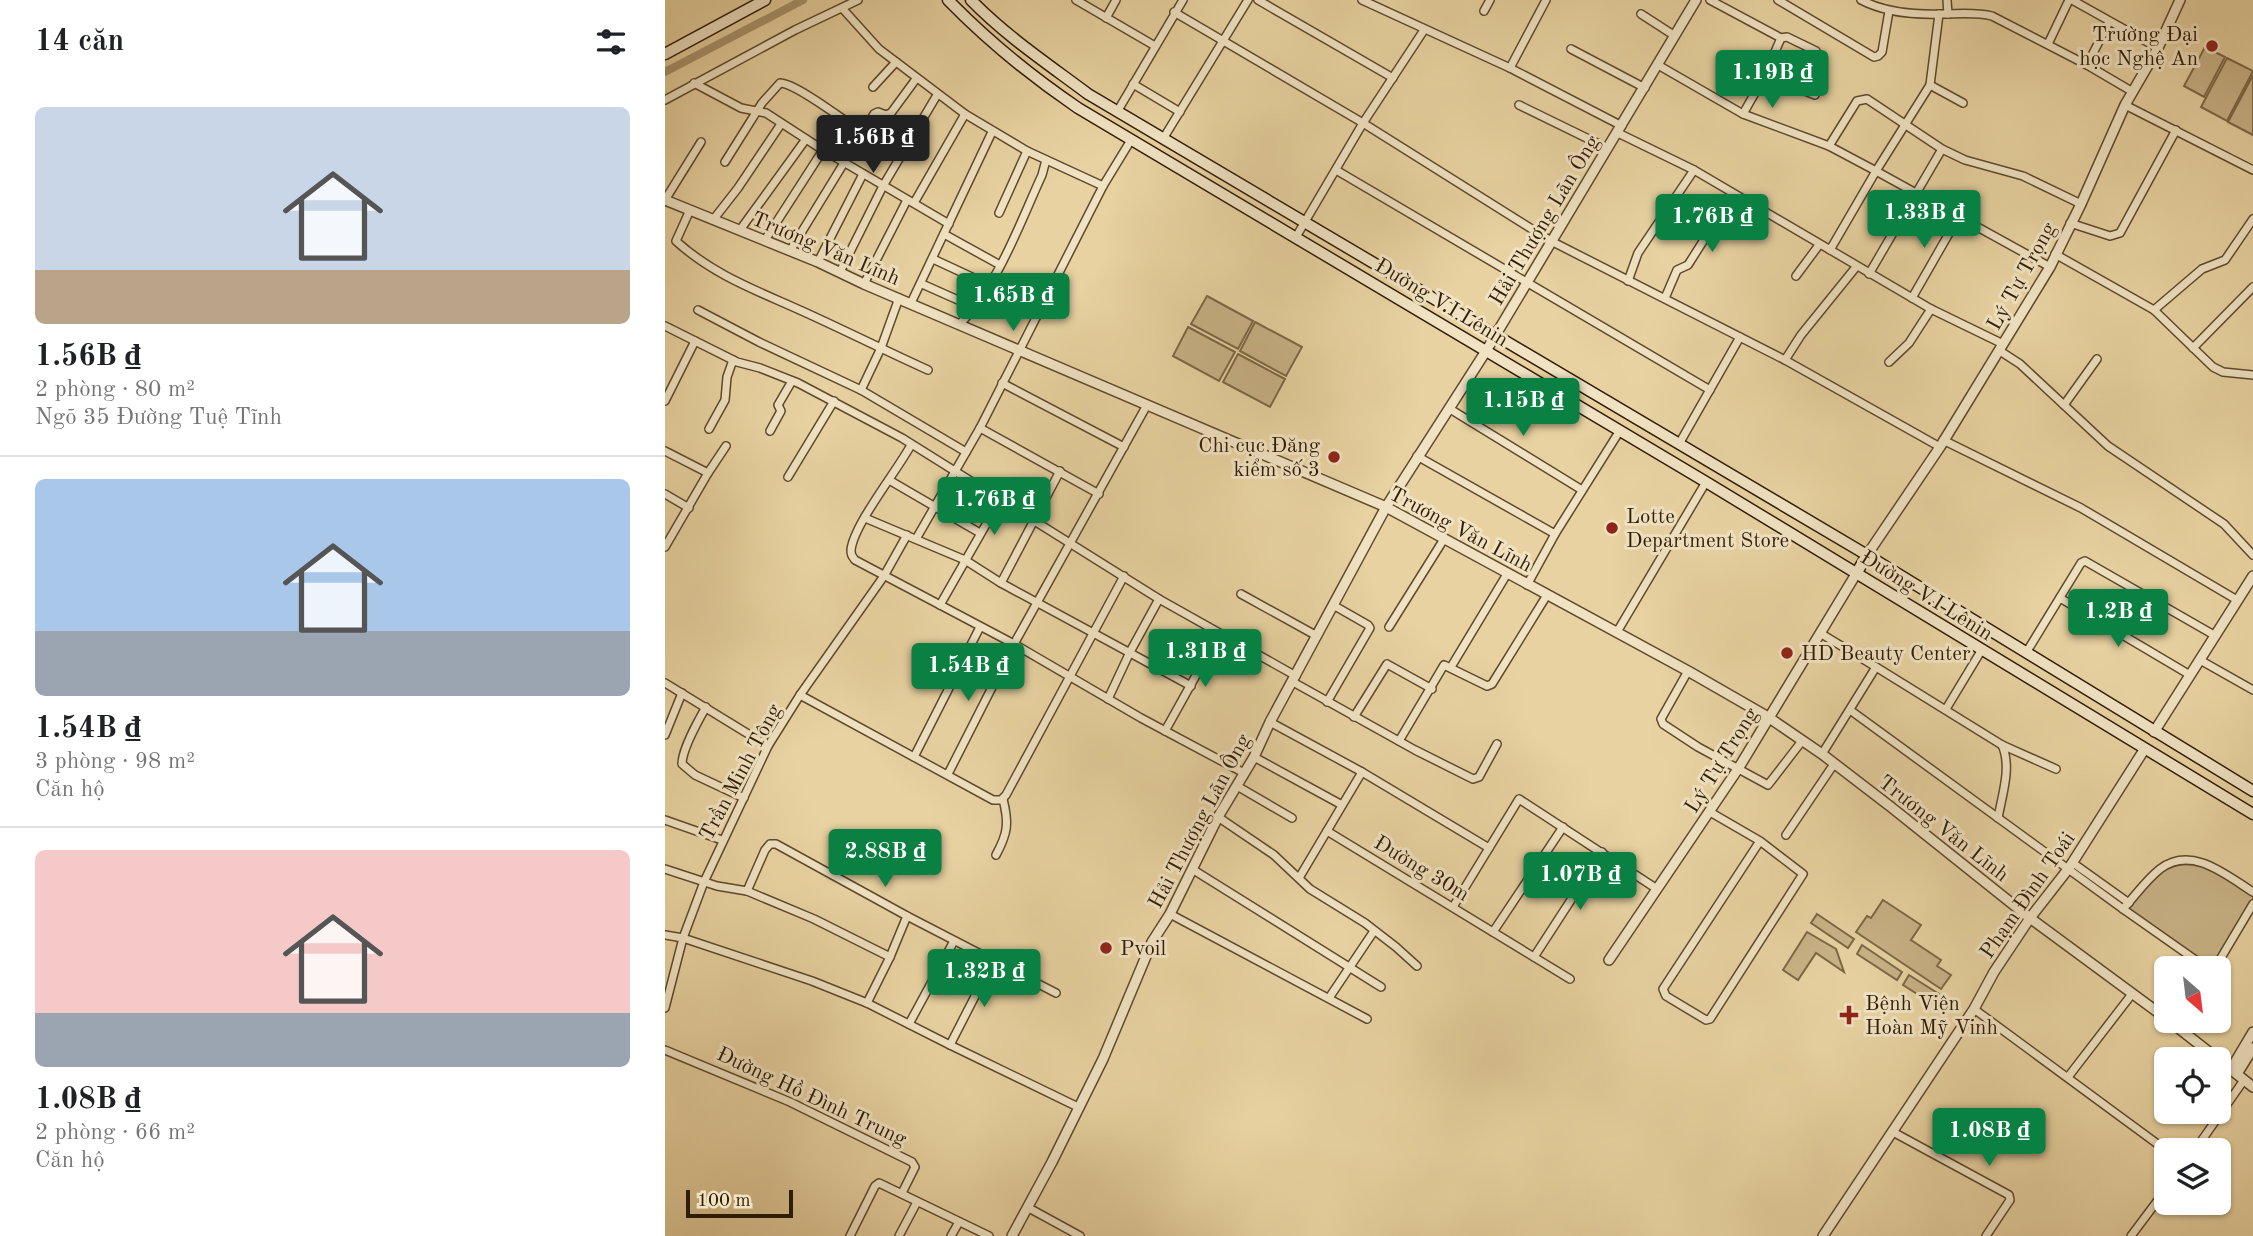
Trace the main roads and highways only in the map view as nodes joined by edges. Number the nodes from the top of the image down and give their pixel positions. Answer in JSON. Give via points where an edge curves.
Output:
{"nodes":[{"id":1,"x":765,"y":0,"type":"edge"},
{"id":2,"x":948,"y":0,"type":"edge"},
{"id":3,"x":971,"y":0,"type":"edge"},
{"id":4,"x":668,"y":49,"type":"edge"},
{"id":5,"x":1211,"y":168,"type":"junction"},
{"id":6,"x":1202,"y":182,"type":"junction"},
{"id":7,"x":1867,"y":555,"type":"junction"},
{"id":8,"x":1856,"y":574,"type":"junction"},
{"id":9,"x":2154,"y":732,"type":"junction"},
{"id":10,"x":2144,"y":750,"type":"junction"},
{"id":11,"x":2253,"y":791,"type":"edge"},
{"id":12,"x":2253,"y":814,"type":"edge"}],
"edges":[{"from":1,"to":4,"type":"main road"},
{"from":2,"to":6,"type":"main road","name":"Đường V.I Lênin","via":[[1042,84]]},
{"from":3,"to":5,"type":"main road","name":"Đường V.I Lênin","via":[[1088,94]]},
{"from":5,"to":6,"type":"main road"},
{"from":5,"to":7,"type":"main road","name":"Đường V.I Lênin"},
{"from":6,"to":8,"type":"main road","name":"Đường V.I Lênin"},
{"from":7,"to":8,"type":"main road"},
{"from":7,"to":9,"type":"main road","name":"Đường V.I Lênin"},
{"from":8,"to":10,"type":"main road","name":"Đường V.I Lênin"},
{"from":9,"to":10,"type":"main road"},
{"from":9,"to":11,"type":"main road","name":"Đường V.I Lênin"},
{"from":10,"to":12,"type":"main road","name":"Đường V.I Lênin"}]}
